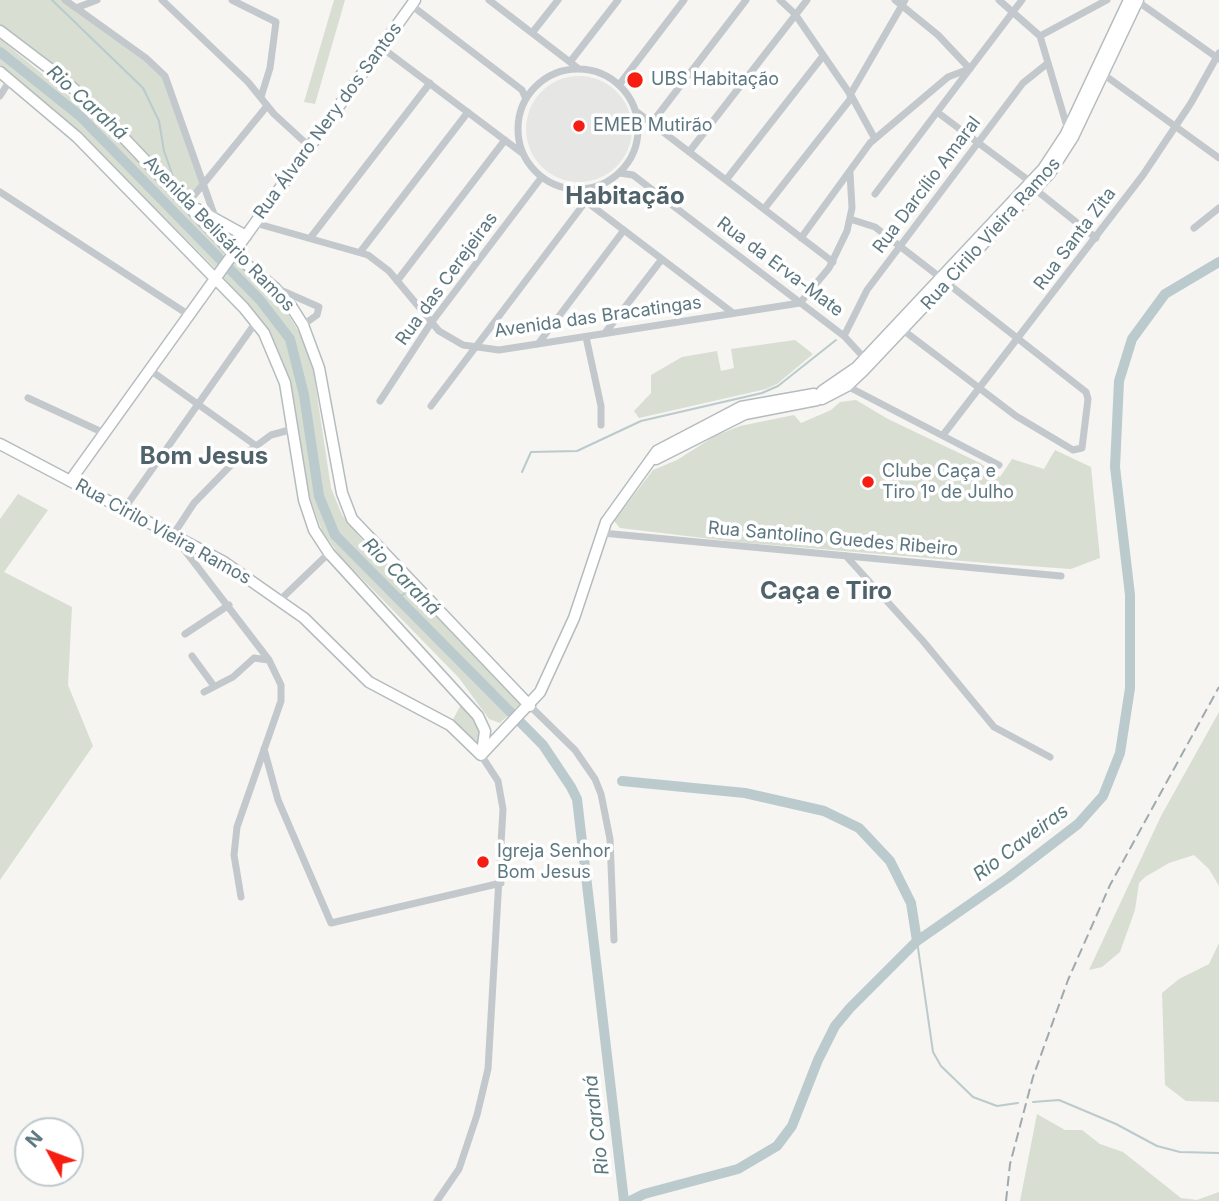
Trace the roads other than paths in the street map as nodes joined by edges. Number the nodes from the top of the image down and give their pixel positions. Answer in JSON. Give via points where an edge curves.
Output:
{"nodes":[{"id":1,"x":65,"y":0,"type":"edge"},
{"id":2,"x":97,"y":0,"type":"edge"},
{"id":3,"x":162,"y":0,"type":"edge"},
{"id":4,"x":232,"y":0,"type":"edge"},
{"id":5,"x":558,"y":0,"type":"edge"},
{"id":6,"x":618,"y":0,"type":"edge"},
{"id":7,"x":684,"y":0,"type":"edge"},
{"id":8,"x":746,"y":0,"type":"edge"},
{"id":9,"x":780,"y":0,"type":"edge"},
{"id":10,"x":807,"y":0,"type":"edge"},
{"id":11,"x":999,"y":0,"type":"edge"},
{"id":12,"x":1022,"y":0,"type":"edge"},
{"id":13,"x":1107,"y":0,"type":"edge"},
{"id":14,"x":1135,"y":0,"type":"edge"},
{"id":15,"x":494,"y":2,"type":"edge"},
{"id":16,"x":900,"y":2,"type":"edge"},
{"id":17,"x":413,"y":3,"type":"edge"},
{"id":18,"x":76,"y":8,"type":"junction"},
{"id":19,"x":1014,"y":11,"type":"junction"},
{"id":20,"x":795,"y":14,"type":"junction"},
{"id":21,"x":0,"y":31,"type":"edge"},
{"id":22,"x":532,"y":33,"type":"junction"},
{"id":23,"x":1040,"y":36,"type":"junction"},
{"id":24,"x":382,"y":47,"type":"junction"},
{"id":25,"x":1218,"y":56,"type":"edge"},
{"id":26,"x":823,"y":57,"type":"junction"},
{"id":27,"x":570,"y":62,"type":"junction"},
{"id":28,"x":1048,"y":63,"type":"junction"},
{"id":29,"x":580,"y":69,"type":"junction"},
{"id":30,"x":970,"y":69,"type":"junction"},
{"id":31,"x":0,"y":72,"type":"edge"},
{"id":32,"x":1103,"y":74,"type":"junction"},
{"id":33,"x":10,"y":80,"type":"junction"},
{"id":34,"x":429,"y":83,"type":"junction"},
{"id":35,"x":619,"y":85,"type":"junction"},
{"id":36,"x":522,"y":90,"type":"junction"},
{"id":37,"x":1,"y":91,"type":"edge"},
{"id":38,"x":532,"y":91,"type":"junction"},
{"id":39,"x":851,"y":96,"type":"junction"},
{"id":40,"x":261,"y":97,"type":"junction"},
{"id":41,"x":526,"y":99,"type":"junction"},
{"id":42,"x":267,"y":106,"type":"junction"},
{"id":43,"x":468,"y":112,"type":"junction"},
{"id":44,"x":636,"y":112,"type":"junction"},
{"id":45,"x":937,"y":112,"type":"junction"},
{"id":46,"x":651,"y":124,"type":"junction"},
{"id":47,"x":1176,"y":127,"type":"junction"},
{"id":48,"x":1068,"y":130,"type":"junction"},
{"id":49,"x":875,"y":139,"type":"junction"},
{"id":50,"x":505,"y":140,"type":"junction"},
{"id":51,"x":978,"y":143,"type":"junction"},
{"id":52,"x":310,"y":147,"type":"junction"},
{"id":53,"x":689,"y":152,"type":"junction"},
{"id":54,"x":522,"y":153,"type":"junction"},
{"id":55,"x":1219,"y":158,"type":"edge"},
{"id":56,"x":628,"y":163,"type":"junction"},
{"id":57,"x":620,"y":173,"type":"junction"},
{"id":58,"x":850,"y":173,"type":"junction"},
{"id":59,"x":633,"y":174,"type":"junction"},
{"id":60,"x":541,"y":177,"type":"junction"},
{"id":61,"x":726,"y":180,"type":"junction"},
{"id":62,"x":204,"y":183,"type":"junction"},
{"id":63,"x":1034,"y":186,"type":"junction"},
{"id":64,"x":570,"y":189,"type":"junction"},
{"id":65,"x":0,"y":192,"type":"edge"},
{"id":66,"x":875,"y":194,"type":"dead end"},
{"id":67,"x":586,"y":201,"type":"junction"},
{"id":68,"x":187,"y":204,"type":"junction"},
{"id":69,"x":1219,"y":208,"type":"edge"},
{"id":70,"x":764,"y":209,"type":"junction"},
{"id":71,"x":850,"y":219,"type":"junction"},
{"id":72,"x":216,"y":220,"type":"junction"},
{"id":73,"x":255,"y":223,"type":"junction"},
{"id":74,"x":1194,"y":228,"type":"dead end"},
{"id":75,"x":624,"y":230,"type":"junction"},
{"id":76,"x":246,"y":236,"type":"junction"},
{"id":77,"x":311,"y":237,"type":"junction"},
{"id":78,"x":801,"y":238,"type":"junction"},
{"id":79,"x":1096,"y":238,"type":"junction"},
{"id":80,"x":900,"y":246,"type":"junction"},
{"id":81,"x":361,"y":251,"type":"junction"},
{"id":82,"x":232,"y":255,"type":"junction"},
{"id":83,"x":662,"y":259,"type":"junction"},
{"id":84,"x":833,"y":262,"type":"junction"},
{"id":85,"x":214,"y":280,"type":"junction"},
{"id":86,"x":397,"y":281,"type":"junction"},
{"id":87,"x":944,"y":281,"type":"junction"},
{"id":88,"x":275,"y":288,"type":"junction"},
{"id":89,"x":800,"y":303,"type":"junction"},
{"id":90,"x":733,"y":313,"type":"junction"},
{"id":91,"x":189,"y":315,"type":"junction"},
{"id":92,"x":256,"y":322,"type":"junction"},
{"id":93,"x":430,"y":323,"type":"junction"},
{"id":94,"x":303,"y":325,"type":"junction"},
{"id":95,"x":903,"y":330,"type":"junction"},
{"id":96,"x":605,"y":334,"type":"junction"},
{"id":97,"x":844,"y":336,"type":"junction"},
{"id":98,"x":586,"y":337,"type":"junction"},
{"id":99,"x":1018,"y":338,"type":"junction"},
{"id":100,"x":538,"y":344,"type":"junction"},
{"id":101,"x":475,"y":348,"type":"junction"},
{"id":102,"x":868,"y":361,"type":"junction"},
{"id":103,"x":150,"y":370,"type":"junction"},
{"id":104,"x":847,"y":386,"type":"junction"},
{"id":105,"x":979,"y":388,"type":"junction"},
{"id":106,"x":819,"y":396,"type":"junction"},
{"id":107,"x":28,"y":398,"type":"dead end"},
{"id":108,"x":380,"y":401,"type":"dead end"},
{"id":109,"x":198,"y":404,"type":"junction"},
{"id":110,"x":431,"y":406,"type":"dead end"},
{"id":111,"x":601,"y":425,"type":"dead end"},
{"id":112,"x":293,"y":429,"type":"junction"},
{"id":113,"x":104,"y":433,"type":"junction"},
{"id":114,"x":943,"y":435,"type":"junction"},
{"id":115,"x":0,"y":444,"type":"edge"},
{"id":116,"x":255,"y":445,"type":"junction"},
{"id":117,"x":999,"y":465,"type":"dead end"},
{"id":118,"x":70,"y":481,"type":"junction"},
{"id":119,"x":124,"y":509,"type":"junction"},
{"id":120,"x":602,"y":533,"type":"junction"},
{"id":121,"x":173,"y":535,"type":"junction"},
{"id":122,"x":329,"y":553,"type":"junction"},
{"id":123,"x":846,"y":556,"type":"junction"},
{"id":124,"x":1061,"y":576,"type":"dead end"},
{"id":125,"x":280,"y":600,"type":"junction"},
{"id":126,"x":229,"y":605,"type":"junction"},
{"id":127,"x":185,"y":634,"type":"dead end"},
{"id":128,"x":192,"y":656,"type":"dead end"},
{"id":129,"x":269,"y":660,"type":"junction"},
{"id":130,"x":214,"y":687,"type":"junction"},
{"id":131,"x":204,"y":691,"type":"dead end"},
{"id":132,"x":528,"y":708,"type":"junction"},
{"id":133,"x":264,"y":748,"type":"junction"},
{"id":134,"x":481,"y":755,"type":"junction"},
{"id":135,"x":1050,"y":757,"type":"dead end"},
{"id":136,"x":501,"y":883,"type":"junction"},
{"id":137,"x":241,"y":897,"type":"dead end"},
{"id":138,"x":614,"y":940,"type":"dead end"},
{"id":139,"x":437,"y":1201,"type":"edge"}],
"edges":[{"from":1,"to":18,"type":"street"},
{"from":2,"to":18,"type":"street"},
{"from":3,"to":40,"type":"street"},
{"from":4,"to":40,"type":"street","via":[[276,22]]},
{"from":5,"to":22,"type":"street"},
{"from":6,"to":27,"type":"street"},
{"from":7,"to":35,"type":"street"},
{"from":8,"to":46,"type":"street"},
{"from":9,"to":20,"type":"street"},
{"from":10,"to":20,"type":"street"},
{"from":11,"to":19,"type":"street"},
{"from":12,"to":19,"type":"street"},
{"from":13,"to":23,"type":"street"},
{"from":14,"to":25,"type":"street"},
{"from":14,"to":32,"type":"main road","name":"Rua Cirilo Vieira Ramos"},
{"from":14,"to":48,"type":"main road","name":"Rua Cirilo Vieira Ramos"},
{"from":15,"to":22,"type":"street"},
{"from":16,"to":30,"type":"street"},
{"from":16,"to":39,"type":"street"},
{"from":17,"to":24,"type":"main road","name":"Rua Álvaro Nery dos Santos"},
{"from":17,"to":36,"type":"street"},
{"from":18,"to":62,"type":"street","via":[[165,76]]},
{"from":19,"to":23,"type":"street"},
{"from":19,"to":30,"type":"street"},
{"from":20,"to":26,"type":"street"},
{"from":20,"to":53,"type":"street"},
{"from":21,"to":68,"type":"main road","name":"Avenida Belisário Ramos","via":[[85,98]]},
{"from":22,"to":27,"type":"street"},
{"from":23,"to":28,"type":"street"},
{"from":24,"to":34,"type":"street"},
{"from":24,"to":52,"type":"main road","name":"Rua Álvaro Nery dos Santos"},
{"from":25,"to":47,"type":"street","name":"Rua Santa Zita"},
{"from":26,"to":39,"type":"street"},
{"from":26,"to":61,"type":"street"},
{"from":27,"to":29,"type":"street"},
{"from":28,"to":48,"type":"street"},
{"from":28,"to":51,"type":"street","name":"Rua Darcílio Amaral","via":[[1023,83]]},
{"from":29,"to":35,"type":"street","via":[[601,73]]},
{"from":29,"to":38,"type":"street","via":[[548,77]]},
{"from":30,"to":45,"type":"street"},
{"from":30,"to":49,"type":"street","via":[[948,77]]},
{"from":31,"to":33,"type":"main road","name":"Avenida Belisário Ramos"},
{"from":32,"to":47,"type":"street"},
{"from":32,"to":63,"type":"main road","name":"Rua Cirilo Vieira Ramos","via":[[1063,156]]},
{"from":33,"to":37,"type":"street"},
{"from":33,"to":85,"type":"main road","name":"Avenida Belisário Ramos","via":[[77,137]]},
{"from":34,"to":43,"type":"street"},
{"from":34,"to":77,"type":"street"},
{"from":35,"to":44,"type":"street"},
{"from":36,"to":38,"type":"street"},
{"from":36,"to":41,"type":"street"},
{"from":38,"to":41,"type":"street"},
{"from":39,"to":49,"type":"street"},
{"from":39,"to":70,"type":"street"},
{"from":40,"to":42,"type":"street"},
{"from":41,"to":54,"type":"street","via":[[518,120]]},
{"from":42,"to":52,"type":"street"},
{"from":42,"to":62,"type":"street"},
{"from":43,"to":50,"type":"street"},
{"from":43,"to":81,"type":"street"},
{"from":44,"to":46,"type":"street"},
{"from":44,"to":56,"type":"street","via":[[639,130]]},
{"from":45,"to":51,"type":"street"},
{"from":45,"to":66,"type":"street"},
{"from":46,"to":53,"type":"street"},
{"from":47,"to":55,"type":"street"},
{"from":47,"to":79,"type":"street","name":"Rua Santa Zita"},
{"from":48,"to":63,"type":"main road","name":"Rua Cirilo Vieira Ramos"},
{"from":49,"to":58,"type":"street"},
{"from":50,"to":54,"type":"street"},
{"from":50,"to":86,"type":"street"},
{"from":51,"to":63,"type":"street"},
{"from":51,"to":80,"type":"street","name":"Rua Darcílio Amaral"},
{"from":52,"to":73,"type":"main road","name":"Rua Álvaro Nery dos Santos"},
{"from":53,"to":61,"type":"street"},
{"from":54,"to":60,"type":"street"},
{"from":56,"to":57,"type":"street"},
{"from":56,"to":59,"type":"street","name":"Rua da Erva-Mate"},
{"from":57,"to":59,"type":"street"},
{"from":57,"to":64,"type":"street","via":[[592,188]]},
{"from":58,"to":71,"type":"street"},
{"from":58,"to":78,"type":"street"},
{"from":59,"to":89,"type":"street","name":"Rua da Erva-Mate"},
{"from":60,"to":64,"type":"street"},
{"from":60,"to":93,"type":"street","name":"Rua das Cerejeiras"},
{"from":61,"to":70,"type":"street"},
{"from":62,"to":68,"type":"street"},
{"from":62,"to":72,"type":"street"},
{"from":63,"to":79,"type":"street"},
{"from":63,"to":87,"type":"main road","name":"Rua Cirilo Vieira Ramos"},
{"from":64,"to":67,"type":"street"},
{"from":65,"to":91,"type":"street"},
{"from":67,"to":75,"type":"street"},
{"from":67,"to":101,"type":"street"},
{"from":68,"to":72,"type":"main road"},
{"from":68,"to":82,"type":"main road","name":"Avenida Belisário Ramos"},
{"from":69,"to":74,"type":"street"},
{"from":70,"to":78,"type":"street"},
{"from":71,"to":80,"type":"street","via":[[875,227]]},
{"from":71,"to":84,"type":"street"},
{"from":72,"to":76,"type":"main road"},
{"from":73,"to":76,"type":"main road","name":"Rua Álvaro Nery dos Santos"},
{"from":73,"to":77,"type":"street","name":"Avenida das Bracatingas"},
{"from":75,"to":83,"type":"street"},
{"from":75,"to":100,"type":"street"},
{"from":76,"to":82,"type":"main road","name":"Rua Álvaro Nery dos Santos"},
{"from":77,"to":81,"type":"street","name":"Avenida das Bracatingas"},
{"from":78,"to":84,"type":"street"},
{"from":79,"to":99,"type":"street","name":"Rua Santa Zita"},
{"from":80,"to":87,"type":"street"},
{"from":80,"to":97,"type":"street","name":"Rua Darcílio Amaral","via":[[861,300]]},
{"from":81,"to":86,"type":"street","name":"Avenida das Bracatingas"},
{"from":82,"to":85,"type":"main road","name":"Rua Álvaro Nery dos Santos"},
{"from":82,"to":88,"type":"main road","name":"Avenida Belisário Ramos"},
{"from":83,"to":90,"type":"street"},
{"from":83,"to":96,"type":"street"},
{"from":84,"to":89,"type":"street"},
{"from":85,"to":91,"type":"main road","name":"Rua Álvaro Nery dos Santos"},
{"from":85,"to":92,"type":"main road","name":"Avenida Belisário Ramos"},
{"from":86,"to":93,"type":"street","name":"Avenida das Bracatingas"},
{"from":87,"to":95,"type":"main road","name":"Rua Cirilo Vieira Ramos"},
{"from":87,"to":99,"type":"street"},
{"from":87,"to":102,"type":"main road","name":"Rua Cirilo Vieira Ramos"},
{"from":88,"to":94,"type":"main road","name":"Avenida Belisário Ramos"},
{"from":88,"to":94,"type":"street","via":[[319,307],[317,315]]},
{"from":89,"to":90,"type":"street","name":"Avenida das Bracatingas"},
{"from":89,"to":97,"type":"street","name":"Rua da Erva-Mate"},
{"from":90,"to":96,"type":"street","name":"Avenida das Bracatingas"},
{"from":91,"to":103,"type":"main road","name":"Rua Álvaro Nery dos Santos"},
{"from":92,"to":109,"type":"street"},
{"from":92,"to":112,"type":"main road","name":"Avenida Belisário Ramos","via":[[281,369]]},
{"from":93,"to":101,"type":"street","name":"Avenida das Bracatingas","via":[[450,339]]},
{"from":93,"to":108,"type":"street","name":"Rua das Cerejeiras"},
{"from":94,"to":132,"type":"main road","name":"Avenida Belisário Ramos","via":[[319,368],[342,493],[352,519]]},
{"from":95,"to":102,"type":"main road","name":"Rua Cirilo Vieira Ramos"},
{"from":95,"to":105,"type":"street"},
{"from":96,"to":98,"type":"street","name":"Avenida das Bracatingas"},
{"from":97,"to":102,"type":"street","name":"Rua da Erva-Mate"},
{"from":98,"to":100,"type":"street","name":"Avenida das Bracatingas"},
{"from":98,"to":111,"type":"street"},
{"from":99,"to":105,"type":"street","name":"Rua Santa Zita"},
{"from":99,"to":105,"type":"street","via":[[1086,392],[1083,445],[1073,450]]},
{"from":100,"to":101,"type":"street","name":"Avenida das Bracatingas","via":[[499,350]]},
{"from":101,"to":110,"type":"street"},
{"from":102,"to":104,"type":"main road","name":"Rua Cirilo Vieira Ramos"},
{"from":102,"to":106,"type":"main road","name":"Rua Cirilo Vieira Ramos"},
{"from":103,"to":109,"type":"street"},
{"from":103,"to":113,"type":"main road","name":"Rua Álvaro Nery dos Santos"},
{"from":104,"to":106,"type":"main road","name":"Rua Cirilo Vieira Ramos"},
{"from":104,"to":114,"type":"street"},
{"from":105,"to":114,"type":"street","name":"Rua Santa Zita"},
{"from":106,"to":120,"type":"main road","name":"Rua Cirilo Vieira Ramos","via":[[741,415],[646,464],[615,506]]},
{"from":107,"to":113,"type":"street"},
{"from":109,"to":116,"type":"street"},
{"from":109,"to":119,"type":"street"},
{"from":112,"to":116,"type":"street"},
{"from":112,"to":122,"type":"main road","name":"Avenida Belisário Ramos","via":[[309,516]]},
{"from":113,"to":118,"type":"main road","name":"Rua Álvaro Nery dos Santos"},
{"from":114,"to":117,"type":"street"},
{"from":115,"to":118,"type":"main road","name":"Rua Cirilo Vieira Ramos"},
{"from":116,"to":121,"type":"street","via":[[204,492]]},
{"from":118,"to":119,"type":"main road","name":"Rua Cirilo Vieira Ramos"},
{"from":119,"to":121,"type":"main road","name":"Rua Cirilo Vieira Ramos"},
{"from":120,"to":123,"type":"street","name":"Rua Santolino Guedes Ribeiro"},
{"from":120,"to":132,"type":"main road","name":"Rua Cirilo Vieira Ramos","via":[[567,635]]},
{"from":121,"to":125,"type":"main road","name":"Rua Cirilo Vieira Ramos","via":[[225,562]]},
{"from":121,"to":126,"type":"street"},
{"from":122,"to":125,"type":"street"},
{"from":122,"to":134,"type":"main road","name":"Avenida Belisário Ramos","via":[[478,716],[485,731]]},
{"from":123,"to":124,"type":"street","name":"Rua Santolino Guedes Ribeiro"},
{"from":123,"to":135,"type":"street","via":[[994,727]]},
{"from":125,"to":134,"type":"main road","name":"Rua Cirilo Vieira Ramos","via":[[369,682],[450,725]]},
{"from":126,"to":127,"type":"street"},
{"from":126,"to":129,"type":"street"},
{"from":128,"to":130,"type":"street"},
{"from":129,"to":130,"type":"street","via":[[254,658]]},
{"from":129,"to":133,"type":"street","via":[[282,692]]},
{"from":130,"to":131,"type":"street"},
{"from":132,"to":134,"type":"main road","name":"Rua Cirilo Vieira Ramos"},
{"from":132,"to":138,"type":"street","name":"Avenida Belisário Ramos","via":[[575,750],[601,794],[610,839]]},
{"from":133,"to":136,"type":"street","via":[[278,800],[331,923]]},
{"from":133,"to":137,"type":"street","via":[[235,841]]},
{"from":134,"to":136,"type":"street","via":[[501,791]]},
{"from":136,"to":139,"type":"street","via":[[484,1088],[459,1169]]}]}
